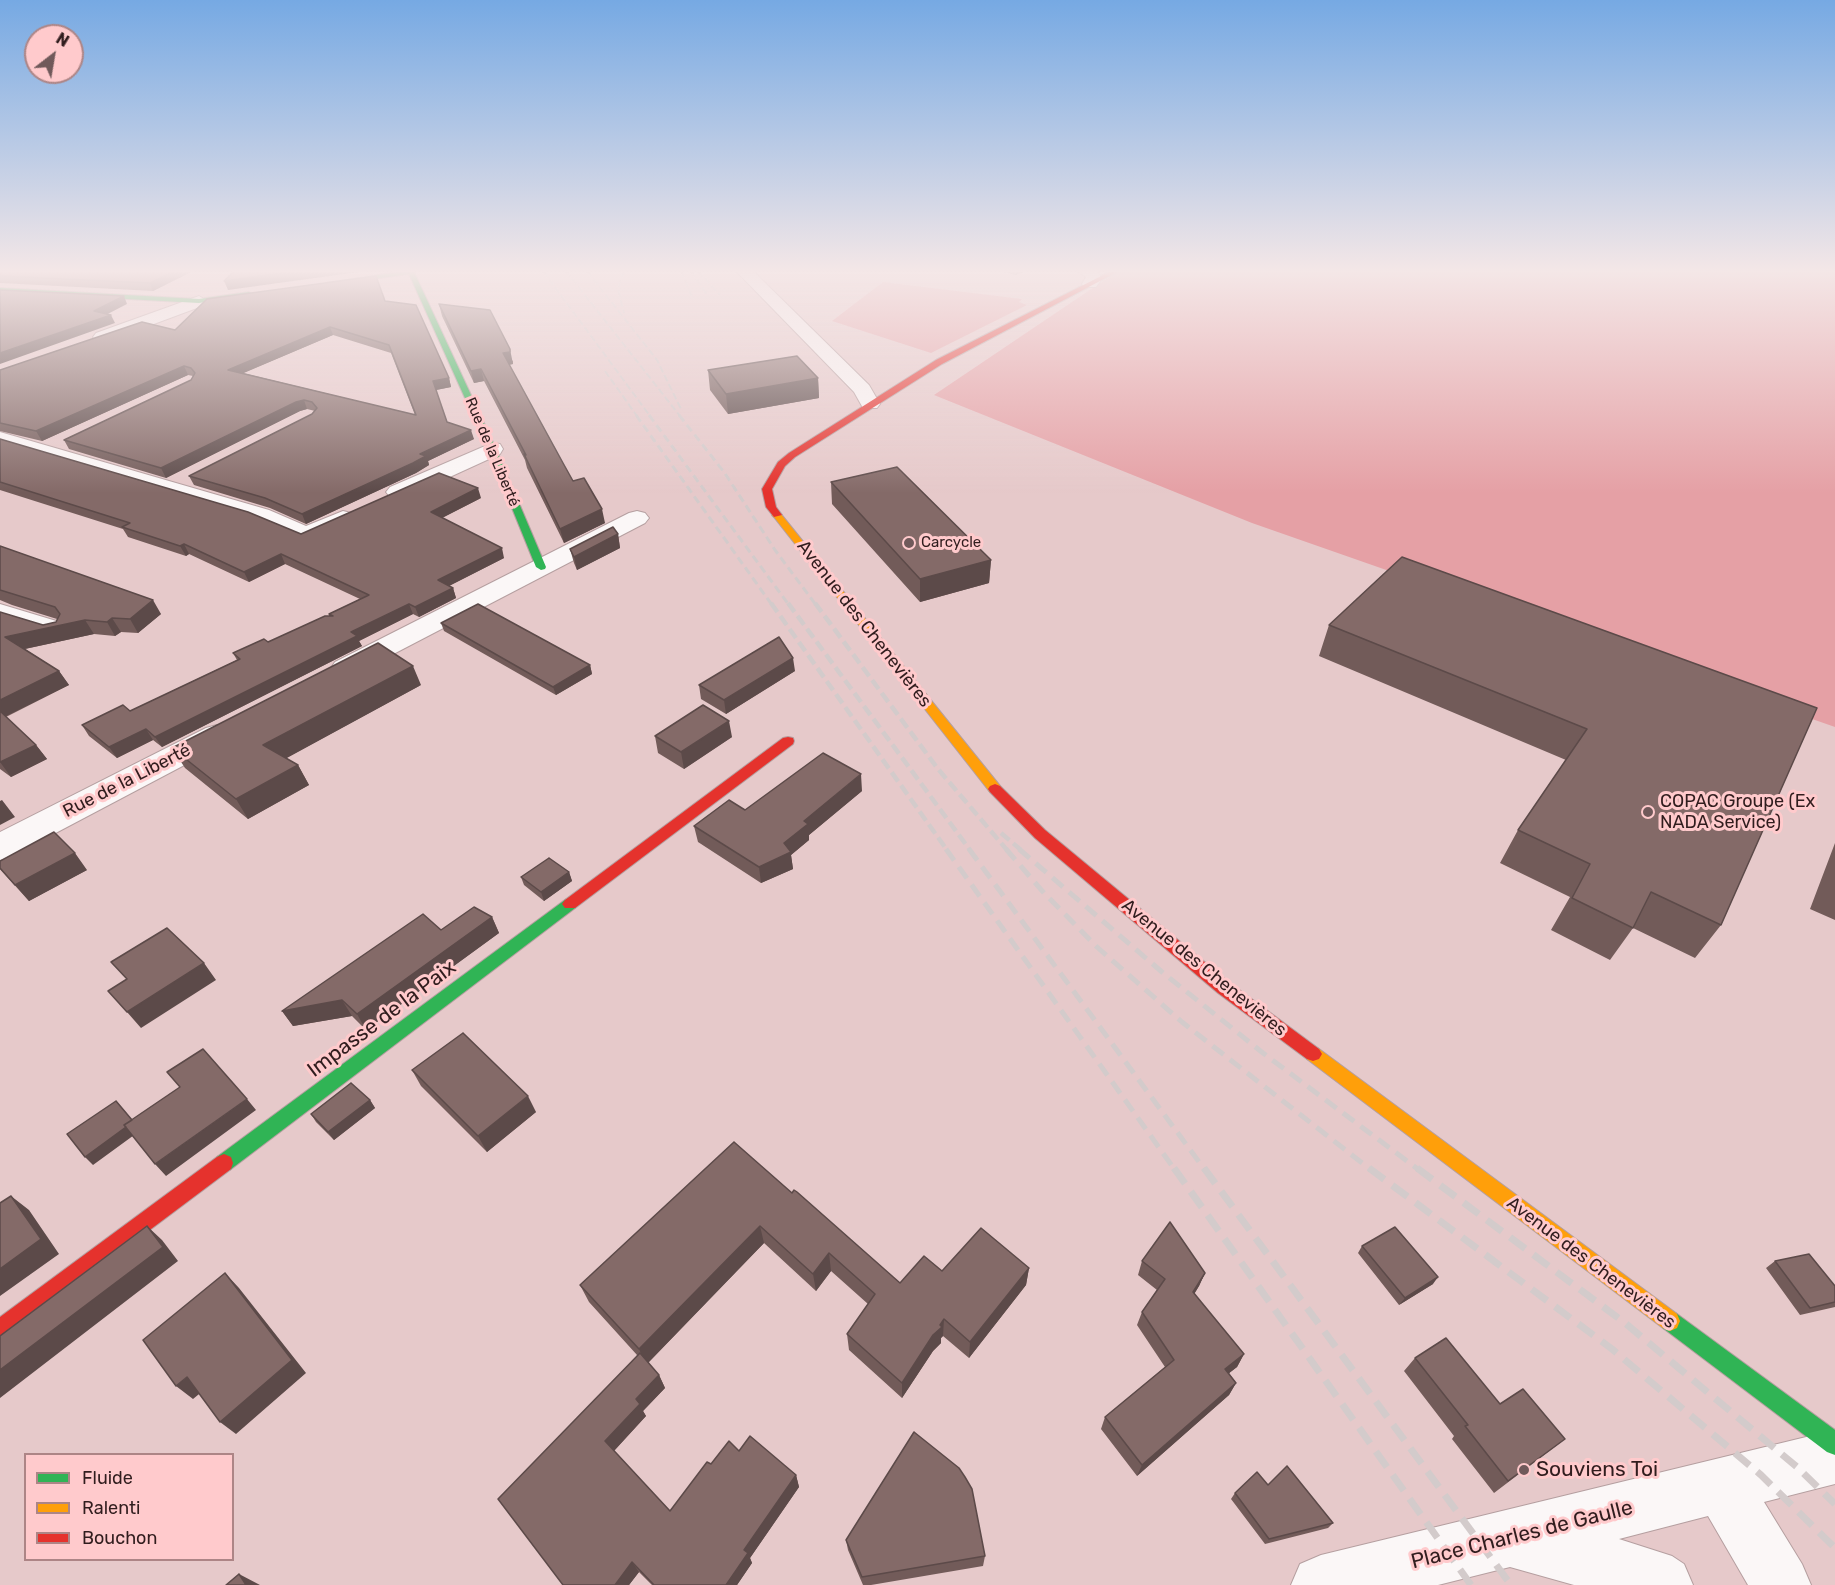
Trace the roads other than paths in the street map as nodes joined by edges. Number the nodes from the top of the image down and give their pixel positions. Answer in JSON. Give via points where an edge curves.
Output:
{"nodes":[{"id":1,"x":444,"y":345,"type":"edge"},
{"id":2,"x":818,"y":345,"type":"edge"},
{"id":3,"x":969,"y":345,"type":"edge"},
{"id":4,"x":870,"y":404,"type":"junction"},
{"id":5,"x":74,"y":436,"type":"edge"},
{"id":6,"x":0,"y":438,"type":"edge"},
{"id":7,"x":492,"y":449,"type":"junction"},
{"id":8,"x":43,"y":451,"type":"junction"},
{"id":9,"x":197,"y":472,"type":"edge"},
{"id":10,"x":167,"y":488,"type":"junction"},
{"id":11,"x":637,"y":518,"type":"dead end"},
{"id":12,"x":541,"y":567,"type":"junction"},
{"id":13,"x":0,"y":612,"type":"edge"},
{"id":14,"x":53,"y":628,"type":"edge"},
{"id":15,"x":325,"y":679,"type":"edge"},
{"id":16,"x":241,"y":722,"type":"edge"},
{"id":17,"x":789,"y":741,"type":"dead end"},
{"id":18,"x":0,"y":847,"type":"edge"},
{"id":19,"x":0,"y":1330,"type":"edge"},
{"id":20,"x":1835,"y":1444,"type":"edge"},
{"id":21,"x":1835,"y":1457,"type":"edge"},
{"id":22,"x":1722,"y":1486,"type":"junction"},
{"id":23,"x":1510,"y":1539,"type":"junction"},
{"id":24,"x":1321,"y":1585,"type":"edge"},
{"id":25,"x":1663,"y":1585,"type":"edge"},
{"id":26,"x":1781,"y":1585,"type":"edge"}],
"edges":[{"from":1,"to":7,"type":"street","name":"Rue de la Liberté"},
{"from":2,"to":4,"type":"street","via":[[862,389]]},
{"from":3,"to":4,"type":"street","name":"Avenue des Chenevières"},
{"from":4,"to":20,"type":"street","name":"Avenue des Chenevières","via":[[781,464],[770,480],[767,498],[993,787],[1048,841],[1224,988]]},
{"from":5,"to":8,"type":"street"},
{"from":6,"to":8,"type":"street"},
{"from":7,"to":10,"type":"street","via":[[306,535],[261,515]]},
{"from":7,"to":12,"type":"street","name":"Rue de la Liberté"},
{"from":8,"to":10,"type":"street"},
{"from":9,"to":10,"type":"street"},
{"from":11,"to":12,"type":"street"},
{"from":12,"to":15,"type":"street"},
{"from":13,"to":14,"type":"street"},
{"from":16,"to":18,"type":"street","name":"Rue de la Liberté"},
{"from":17,"to":19,"type":"street","name":"Impasse de la Paix"},
{"from":21,"to":22,"type":"street","name":"Place Charles de Gaulle"},
{"from":22,"to":23,"type":"street","name":"Place Charles de Gaulle"},
{"from":22,"to":26,"type":"street"},
{"from":23,"to":24,"type":"street","name":"Place Charles de Gaulle"},
{"from":23,"to":25,"type":"street","via":[[1651,1577]]}]}
